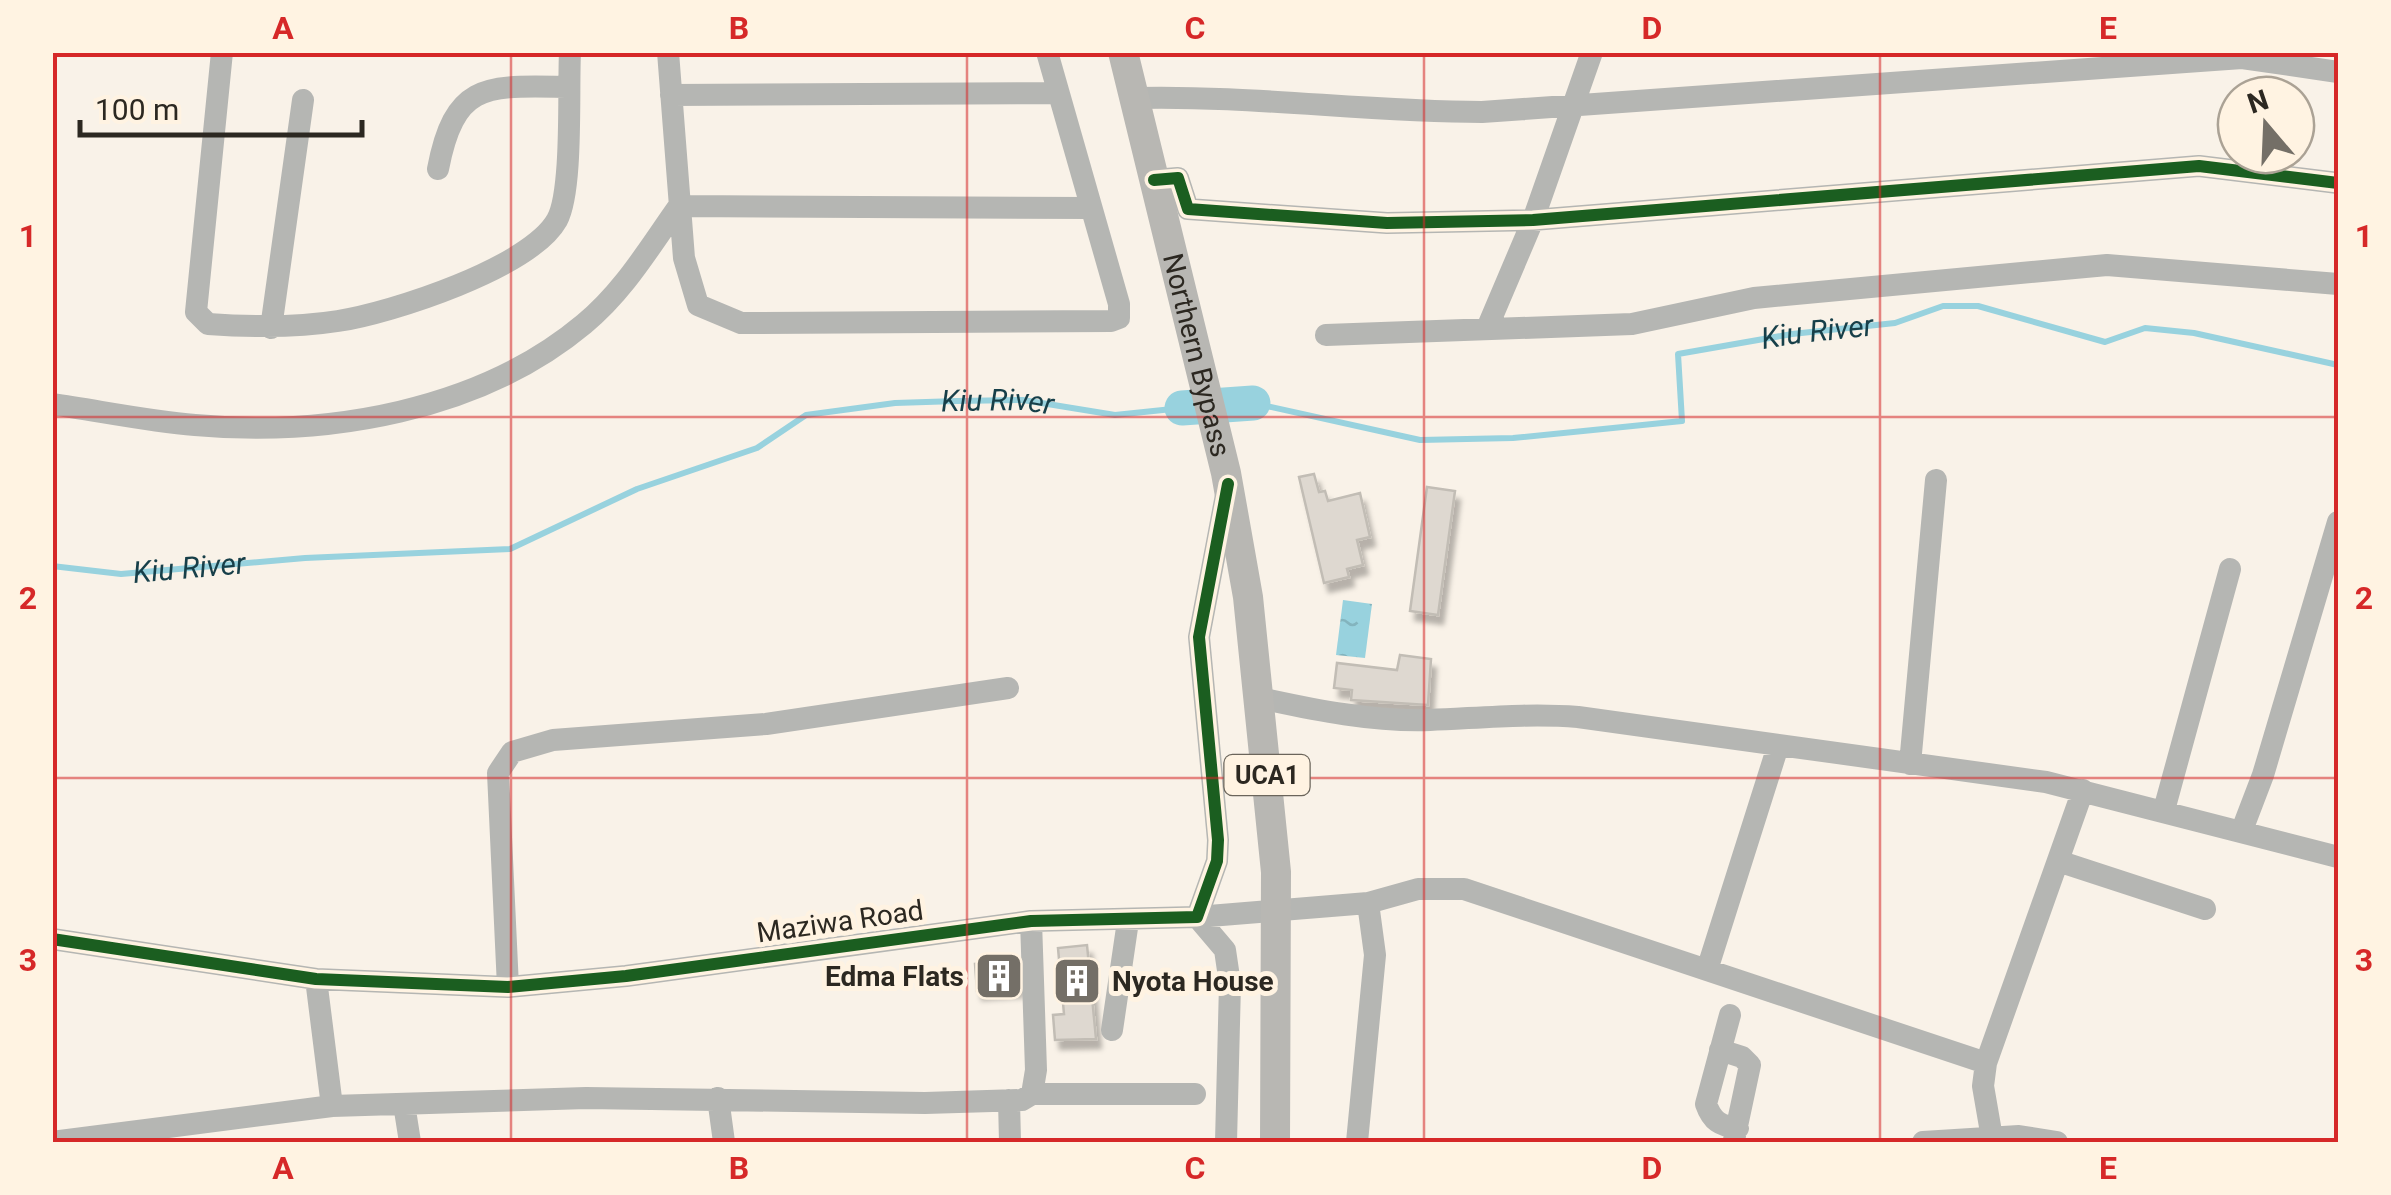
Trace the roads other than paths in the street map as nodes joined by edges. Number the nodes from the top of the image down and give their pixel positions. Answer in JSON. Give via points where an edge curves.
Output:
{"nodes":[{"id":1,"x":222,"y":52,"type":"edge"},
{"id":2,"x":570,"y":52,"type":"edge"},
{"id":3,"x":668,"y":52,"type":"edge"},
{"id":4,"x":1047,"y":52,"type":"edge"},
{"id":5,"x":1122,"y":52,"type":"edge"},
{"id":6,"x":1592,"y":52,"type":"edge"},
{"id":7,"x":2338,"y":72,"type":"edge"},
{"id":8,"x":568,"y":87,"type":"junction"},
{"id":9,"x":1057,"y":93,"type":"junction"},
{"id":10,"x":672,"y":95,"type":"junction"},
{"id":11,"x":1133,"y":98,"type":"junction"},
{"id":12,"x":302,"y":100,"type":"dead end"},
{"id":13,"x":1576,"y":104,"type":"junction"},
{"id":14,"x":438,"y":169,"type":"dead end"},
{"id":15,"x":1154,"y":180,"type":"junction"},
{"id":16,"x":2338,"y":183,"type":"edge"},
{"id":17,"x":679,"y":206,"type":"junction"},
{"id":18,"x":1092,"y":208,"type":"junction"},
{"id":19,"x":1533,"y":220,"type":"junction"},
{"id":20,"x":2338,"y":284,"type":"edge"},
{"id":21,"x":1488,"y":326,"type":"junction"},
{"id":22,"x":271,"y":328,"type":"junction"},
{"id":23,"x":1326,"y":336,"type":"dead end"},
{"id":24,"x":52,"y":404,"type":"edge"},
{"id":25,"x":1936,"y":480,"type":"dead end"},
{"id":26,"x":1228,"y":484,"type":"junction"},
{"id":27,"x":2338,"y":522,"type":"edge"},
{"id":28,"x":2230,"y":569,"type":"dead end"},
{"id":29,"x":1008,"y":688,"type":"dead end"},
{"id":30,"x":1260,"y":698,"type":"junction"},
{"id":31,"x":1778,"y":746,"type":"junction"},
{"id":32,"x":1910,"y":764,"type":"junction"},
{"id":33,"x":2083,"y":790,"type":"junction"},
{"id":34,"x":2164,"y":810,"type":"junction"},
{"id":35,"x":2242,"y":830,"type":"junction"},
{"id":36,"x":2338,"y":857,"type":"edge"},
{"id":37,"x":2058,"y":861,"type":"junction"},
{"id":38,"x":1368,"y":902,"type":"junction"},
{"id":39,"x":2206,"y":910,"type":"dead end"},
{"id":40,"x":1197,"y":917,"type":"junction"},
{"id":41,"x":1031,"y":921,"type":"junction"},
{"id":42,"x":1128,"y":921,"type":"junction"},
{"id":43,"x":52,"y":939,"type":"edge"},
{"id":44,"x":1707,"y":970,"type":"junction"},
{"id":45,"x":316,"y":979,"type":"junction"},
{"id":46,"x":508,"y":988,"type":"junction"},
{"id":47,"x":1730,"y":1015,"type":"dead end"},
{"id":48,"x":1112,"y":1030,"type":"dead end"},
{"id":49,"x":1720,"y":1050,"type":"junction"},
{"id":50,"x":1986,"y":1063,"type":"junction"},
{"id":51,"x":1194,"y":1094,"type":"dead end"},
{"id":52,"x":1020,"y":1097,"type":"junction"},
{"id":53,"x":718,"y":1098,"type":"junction"},
{"id":54,"x":404,"y":1104,"type":"junction"},
{"id":55,"x":332,"y":1106,"type":"junction"},
{"id":56,"x":1736,"y":1135,"type":"edge"},
{"id":57,"x":1992,"y":1138,"type":"junction"},
{"id":58,"x":52,"y":1142,"type":"edge"},
{"id":59,"x":410,"y":1142,"type":"edge"},
{"id":60,"x":724,"y":1142,"type":"edge"},
{"id":61,"x":1010,"y":1142,"type":"edge"},
{"id":62,"x":1226,"y":1142,"type":"edge"},
{"id":63,"x":1275,"y":1142,"type":"edge"},
{"id":64,"x":1356,"y":1142,"type":"edge"},
{"id":65,"x":1922,"y":1142,"type":"edge"},
{"id":66,"x":2057,"y":1142,"type":"edge"}],
"edges":[{"from":1,"to":22,"type":"street","via":[[196,312],[208,324]]},
{"from":2,"to":8,"type":"street"},
{"from":3,"to":10,"type":"street"},
{"from":4,"to":9,"type":"street"},
{"from":5,"to":11,"type":"main road","name":"Northern Bypass","number":"UCA1"},
{"from":6,"to":13,"type":"street"},
{"from":7,"to":13,"type":"street","via":[[2242,58]]},
{"from":8,"to":14,"type":"street","via":[[514,86],[464,104],[445,131]]},
{"from":8,"to":22,"type":"street","via":[[563,205],[543,237],[407,304]]},
{"from":9,"to":10,"type":"street"},
{"from":9,"to":18,"type":"street"},
{"from":10,"to":17,"type":"street"},
{"from":11,"to":13,"type":"street","via":[[1396,112]]},
{"from":11,"to":15,"type":"main road","name":"Northern Bypass","number":"UCA1"},
{"from":12,"to":22,"type":"street"},
{"from":13,"to":19,"type":"street"},
{"from":15,"to":19,"type":"street","via":[[1178,178],[1188,209],[1386,223]]},
{"from":15,"to":26,"type":"main road","name":"Northern Bypass","number":"UCA1"},
{"from":16,"to":19,"type":"street","via":[[2199,166]]},
{"from":17,"to":18,"type":"street"},
{"from":17,"to":18,"type":"street","via":[[698,305],[741,323],[1119,318]]},
{"from":17,"to":24,"type":"street","via":[[637,269],[584,324],[526,364],[453,396],[340,423],[290,427],[196,426]]},
{"from":19,"to":21,"type":"street"},
{"from":20,"to":21,"type":"street","via":[[2107,265],[1754,298],[1632,324]]},
{"from":21,"to":23,"type":"street"},
{"from":25,"to":32,"type":"street"},
{"from":26,"to":30,"type":"main road","name":"Northern Bypass","number":"UCA1"},
{"from":26,"to":40,"type":"street","via":[[1199,636],[1218,840]]},
{"from":27,"to":35,"type":"street"},
{"from":28,"to":34,"type":"street"},
{"from":29,"to":46,"type":"street","via":[[766,724],[553,740],[512,752],[498,773]]},
{"from":30,"to":31,"type":"street","via":[[1426,720],[1523,713],[1578,718]]},
{"from":30,"to":63,"type":"main road","name":"Northern Bypass","number":"UCA1","via":[[1278,947]]},
{"from":31,"to":32,"type":"street"},
{"from":31,"to":44,"type":"street"},
{"from":32,"to":33,"type":"street"},
{"from":33,"to":34,"type":"street"},
{"from":33,"to":37,"type":"street"},
{"from":34,"to":35,"type":"street"},
{"from":35,"to":36,"type":"street"},
{"from":37,"to":39,"type":"street"},
{"from":37,"to":50,"type":"street"},
{"from":38,"to":40,"type":"street","name":"Maziwa Road"},
{"from":38,"to":44,"type":"street","name":"Maziwa Road","via":[[1418,888],[1464,889]]},
{"from":38,"to":64,"type":"street","via":[[1375,955]]},
{"from":40,"to":42,"type":"street","name":"Maziwa Road"},
{"from":40,"to":62,"type":"street","via":[[1224,950],[1230,984]]},
{"from":41,"to":42,"type":"street","name":"Maziwa Road"},
{"from":41,"to":46,"type":"street","name":"Maziwa Road"},
{"from":41,"to":52,"type":"street","via":[[1036,1070]]},
{"from":42,"to":48,"type":"street"},
{"from":43,"to":45,"type":"street","name":"Maziwa Road"},
{"from":44,"to":50,"type":"street","name":"Maziwa Road"},
{"from":45,"to":46,"type":"street","name":"Maziwa Road"},
{"from":45,"to":55,"type":"street"},
{"from":47,"to":49,"type":"street"},
{"from":49,"to":56,"type":"street","via":[[1706,1104],[1710,1118]]},
{"from":49,"to":56,"type":"street","via":[[1750,1065]]},
{"from":50,"to":57,"type":"street"},
{"from":51,"to":52,"type":"street"},
{"from":52,"to":53,"type":"street"},
{"from":52,"to":61,"type":"street"},
{"from":53,"to":54,"type":"street"},
{"from":53,"to":60,"type":"street"},
{"from":54,"to":55,"type":"street"},
{"from":54,"to":59,"type":"street"},
{"from":55,"to":58,"type":"street"},
{"from":57,"to":65,"type":"street"},
{"from":57,"to":66,"type":"street"}]}
